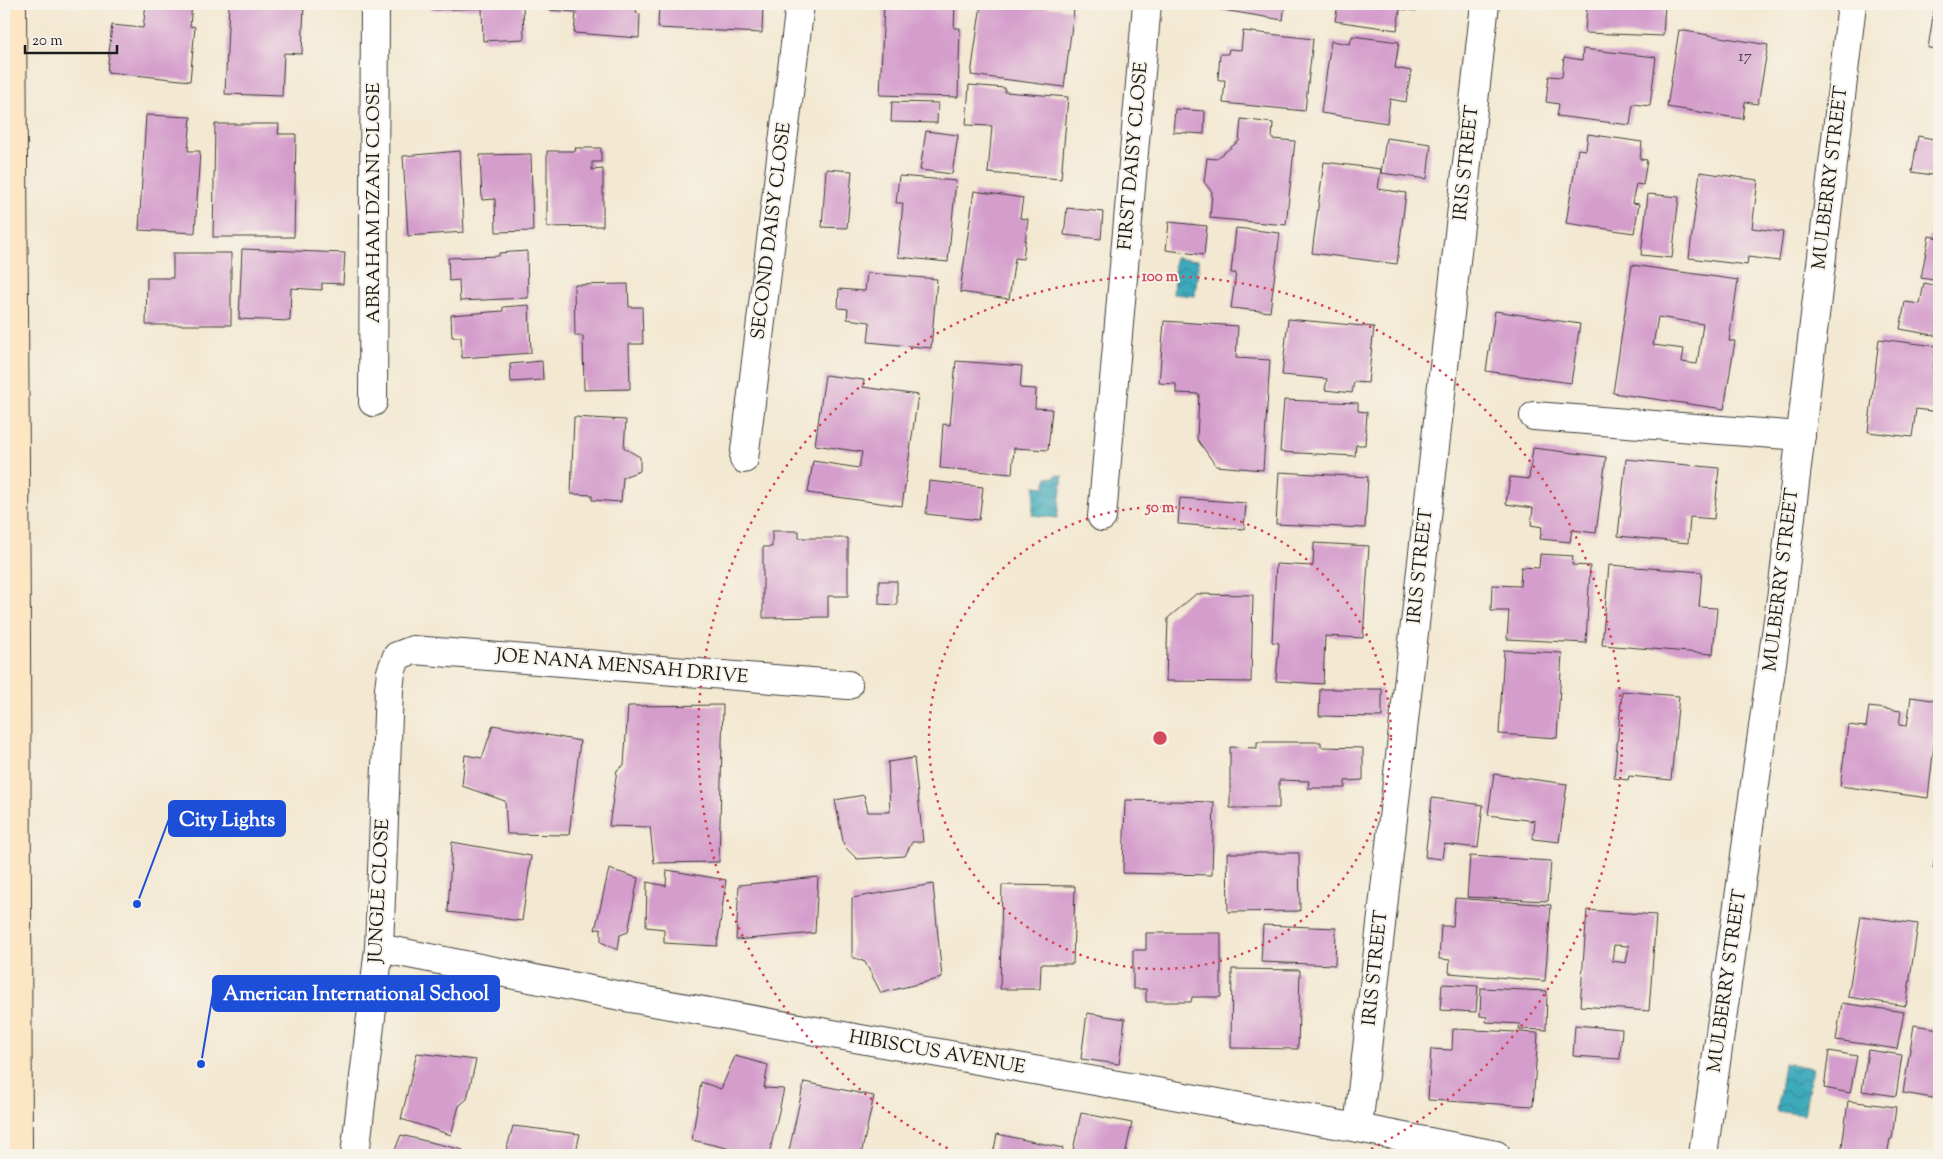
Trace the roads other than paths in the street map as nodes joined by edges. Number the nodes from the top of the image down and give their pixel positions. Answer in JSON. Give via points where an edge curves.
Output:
{"nodes":[{"id":1,"x":12,"y":4,"type":"edge"},
{"id":2,"x":375,"y":4,"type":"edge"},
{"id":3,"x":800,"y":4,"type":"edge"},
{"id":4,"x":1147,"y":4,"type":"edge"},
{"id":5,"x":1485,"y":4,"type":"edge"},
{"id":6,"x":1852,"y":4,"type":"edge"},
{"id":7,"x":373,"y":402,"type":"dead end"},
{"id":8,"x":1534,"y":416,"type":"dead end"},
{"id":9,"x":1800,"y":436,"type":"junction"},
{"id":10,"x":744,"y":459,"type":"dead end"},
{"id":11,"x":1102,"y":517,"type":"dead end"},
{"id":12,"x":397,"y":656,"type":"joint"},
{"id":13,"x":848,"y":685,"type":"dead end"},
{"id":14,"x":379,"y":948,"type":"junction"},
{"id":15,"x":1358,"y":1128,"type":"junction"},
{"id":16,"x":18,"y":1155,"type":"edge"},
{"id":17,"x":356,"y":1155,"type":"edge"},
{"id":18,"x":1496,"y":1155,"type":"edge"},
{"id":19,"x":1703,"y":1155,"type":"edge"}],
"edges":[{"from":1,"to":16,"type":"main road"},
{"from":2,"to":7,"type":"street","name":"ABRAHAM DZANI CLOSE"},
{"from":3,"to":10,"type":"street","name":"SECOND DAISY CLOSE"},
{"from":4,"to":11,"type":"street","name":"FIRST DAISY CLOSE"},
{"from":5,"to":15,"type":"street","name":"IRIS STREET"},
{"from":6,"to":9,"type":"street","name":"MULBERRY STREET"},
{"from":8,"to":9,"type":"street"},
{"from":9,"to":19,"type":"street","name":"MULBERRY STREET","via":[[1783,584]]},
{"from":12,"to":13,"type":"street","name":"JOE NANA MENSAH DRIVE","via":[[413,650]]},
{"from":12,"to":14,"type":"street","name":"JUNGLE CLOSE","via":[[389,689]]},
{"from":14,"to":15,"type":"street","name":"HIBISCUS AVENUE","via":[[631,998]]},
{"from":14,"to":17,"type":"street","name":"JUNGLE CLOSE"},
{"from":15,"to":18,"type":"street","name":"HIBISCUS AVENUE"}]}
